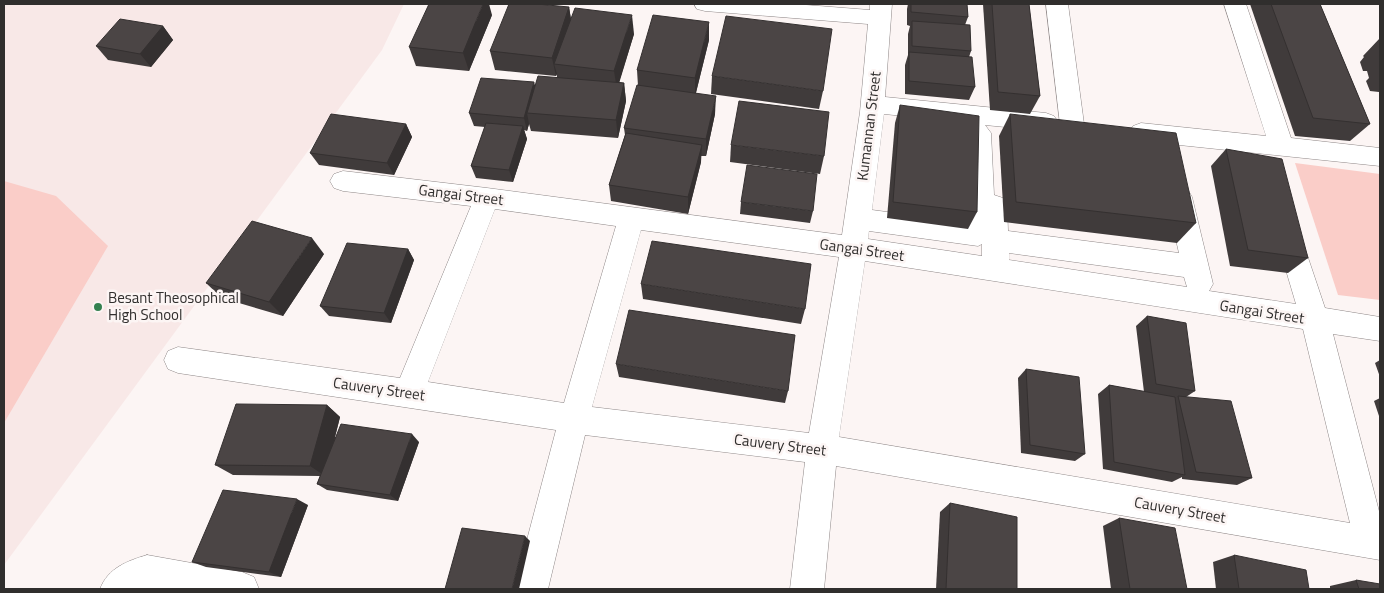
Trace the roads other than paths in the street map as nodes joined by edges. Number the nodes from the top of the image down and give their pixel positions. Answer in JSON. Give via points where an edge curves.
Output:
{"nodes":[{"id":1,"x":705,"y":4,"type":"edge"},
{"id":2,"x":1057,"y":4,"type":"edge"},
{"id":3,"x":1235,"y":4,"type":"edge"},
{"id":4,"x":881,"y":11,"type":"edge"},
{"id":5,"x":872,"y":108,"type":"junction"},
{"id":6,"x":1084,"y":130,"type":"junction"},
{"id":7,"x":1119,"y":137,"type":"edge"},
{"id":8,"x":1270,"y":152,"type":"junction"},
{"id":9,"x":1170,"y":155,"type":"junction"},
{"id":10,"x":1380,"y":157,"type":"edge"},
{"id":11,"x":343,"y":181,"type":"dead end"},
{"id":12,"x":487,"y":198,"type":"junction"},
{"id":13,"x":1282,"y":211,"type":"edge"},
{"id":14,"x":631,"y":219,"type":"junction"},
{"id":15,"x":858,"y":219,"type":"junction"},
{"id":16,"x":996,"y":240,"type":"junction"},
{"id":17,"x":854,"y":248,"type":"junction"},
{"id":18,"x":1195,"y":267,"type":"junction"},
{"id":19,"x":996,"y":271,"type":"junction"},
{"id":20,"x":1203,"y":303,"type":"junction"},
{"id":21,"x":1315,"y":320,"type":"junction"},
{"id":22,"x":1380,"y":329,"type":"edge"},
{"id":23,"x":178,"y":360,"type":"dead end"},
{"id":24,"x":409,"y":393,"type":"junction"},
{"id":25,"x":574,"y":419,"type":"junction"},
{"id":26,"x":822,"y":449,"type":"junction"},
{"id":27,"x":1376,"y":543,"type":"edge"},
{"id":28,"x":125,"y":582,"type":"edge"},
{"id":29,"x":242,"y":589,"type":"edge"},
{"id":30,"x":531,"y":589,"type":"edge"},
{"id":31,"x":808,"y":589,"type":"edge"}],
"edges":[{"from":1,"to":4,"type":"street"},
{"from":2,"to":6,"type":"street"},
{"from":3,"to":8,"type":"street"},
{"from":4,"to":5,"type":"street","name":"Kumannan Street"},
{"from":5,"to":6,"type":"street"},
{"from":5,"to":15,"type":"street","name":"Kumannan Street"},
{"from":5,"to":15,"type":"street","via":[[974,127],[979,133],[982,229],[978,235],[970,236]]},
{"from":6,"to":16,"type":"street","via":[[995,133],[992,137]]},
{"from":7,"to":9,"type":"street"},
{"from":8,"to":9,"type":"street"},
{"from":8,"to":10,"type":"street"},
{"from":9,"to":18,"type":"street"},
{"from":11,"to":12,"type":"street","name":"Gangai Street"},
{"from":12,"to":14,"type":"street","name":"Gangai Street"},
{"from":12,"to":24,"type":"street"},
{"from":13,"to":21,"type":"street"},
{"from":14,"to":17,"type":"street","name":"Gangai Street"},
{"from":14,"to":25,"type":"street"},
{"from":15,"to":17,"type":"street","name":"Kumannan Street"},
{"from":16,"to":18,"type":"street"},
{"from":16,"to":19,"type":"street"},
{"from":17,"to":19,"type":"street","name":"Gangai Street"},
{"from":17,"to":26,"type":"street","name":"Kumannan Street"},
{"from":18,"to":20,"type":"street"},
{"from":19,"to":20,"type":"street","name":"Gangai Street"},
{"from":20,"to":21,"type":"street","name":"Gangai Street"},
{"from":21,"to":22,"type":"street","name":"Gangai Street"},
{"from":21,"to":27,"type":"street"},
{"from":23,"to":24,"type":"street","name":"Cauvery Street"},
{"from":24,"to":25,"type":"street","name":"Cauvery Street"},
{"from":25,"to":26,"type":"street","name":"Cauvery Street"},
{"from":25,"to":30,"type":"street"},
{"from":26,"to":27,"type":"street","name":"Cauvery Street"},
{"from":26,"to":31,"type":"street","name":"Kumannan Street"},
{"from":28,"to":29,"type":"street","via":[[147,572]]}]}
